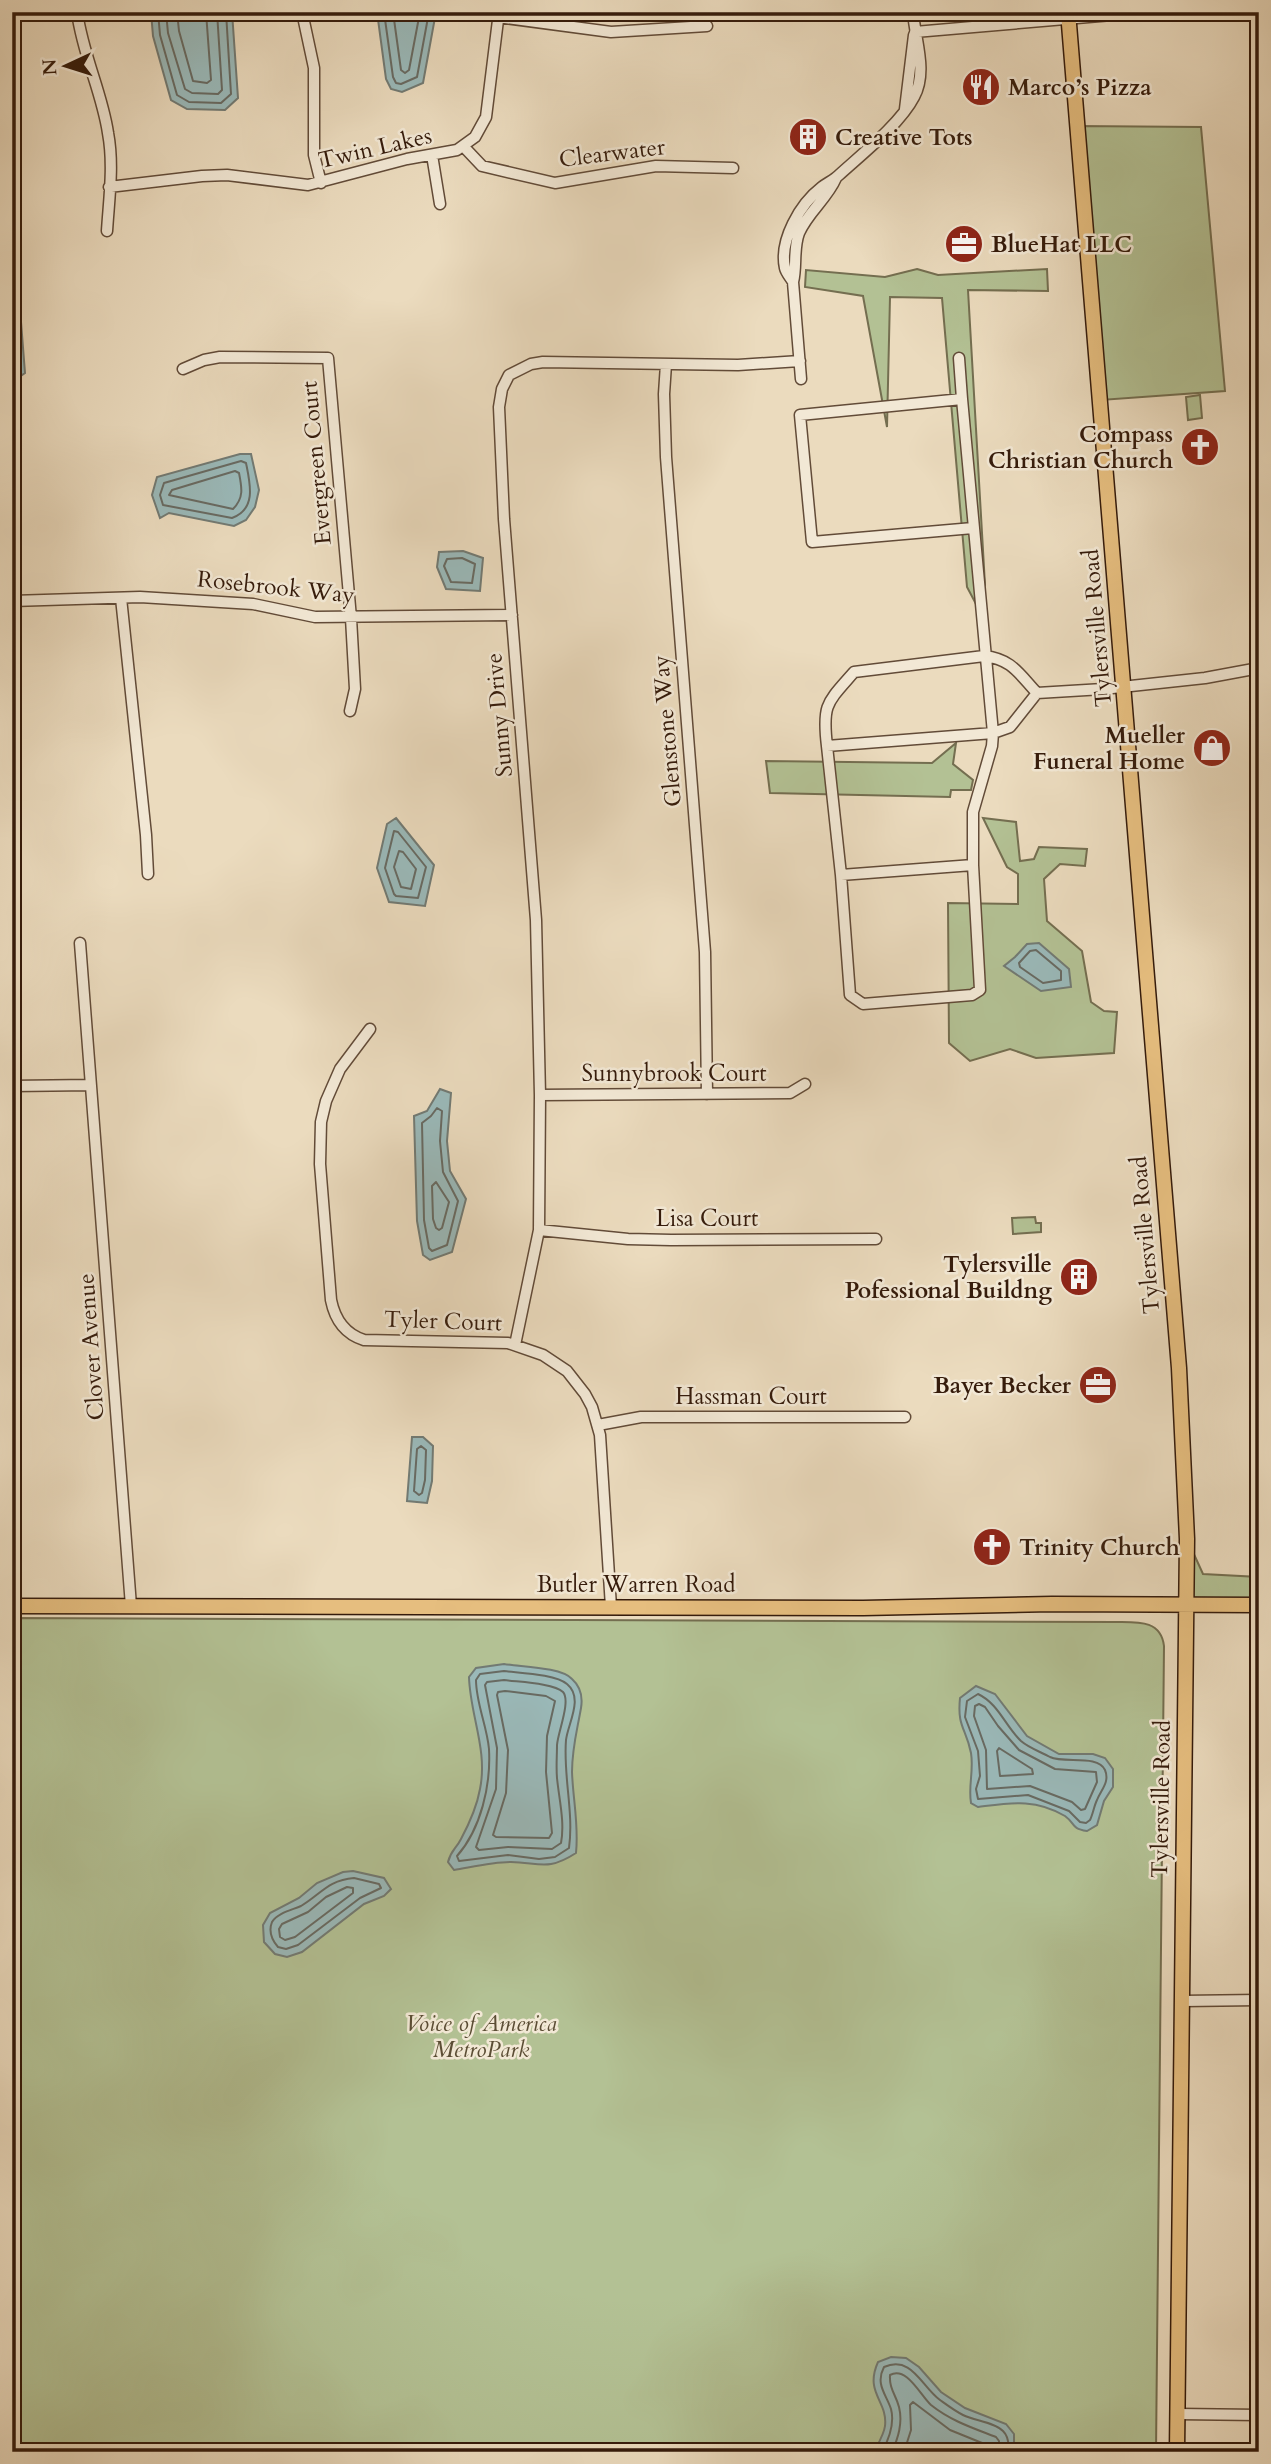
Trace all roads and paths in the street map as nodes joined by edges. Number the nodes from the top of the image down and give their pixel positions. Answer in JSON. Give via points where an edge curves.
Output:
{"nodes":[{"id":1,"x":77,"y":12,"type":"edge"},
{"id":2,"x":302,"y":12,"type":"edge"},
{"id":3,"x":914,"y":12,"type":"edge"},
{"id":4,"x":1147,"y":12,"type":"edge"},
{"id":5,"x":1245,"y":12,"type":"edge"},
{"id":6,"x":499,"y":14,"type":"edge"},
{"id":7,"x":1066,"y":14,"type":"edge"},
{"id":8,"x":1259,"y":16,"type":"edge"},
{"id":9,"x":707,"y":26,"type":"dead end"},
{"id":10,"x":915,"y":32,"type":"junction"},
{"id":11,"x":464,"y":147,"type":"junction"},
{"id":12,"x":432,"y":155,"type":"junction"},
{"id":13,"x":733,"y":168,"type":"dead end"},
{"id":14,"x":321,"y":183,"type":"junction"},
{"id":15,"x":109,"y":187,"type":"junction"},
{"id":16,"x":440,"y":204,"type":"dead end"},
{"id":17,"x":107,"y":231,"type":"dead end"},
{"id":18,"x":959,"y":358,"type":"dead end"},
{"id":19,"x":800,"y":361,"type":"junction"},
{"id":20,"x":666,"y":364,"type":"junction"},
{"id":21,"x":183,"y":369,"type":"dead end"},
{"id":22,"x":801,"y":379,"type":"dead end"},
{"id":23,"x":962,"y":399,"type":"junction"},
{"id":24,"x":973,"y":528,"type":"junction"},
{"id":25,"x":121,"y":598,"type":"junction"},
{"id":26,"x":12,"y":601,"type":"edge"},
{"id":27,"x":512,"y":615,"type":"junction"},
{"id":28,"x":351,"y":618,"type":"junction"},
{"id":29,"x":984,"y":656,"type":"junction"},
{"id":30,"x":1259,"y":668,"type":"edge"},
{"id":31,"x":1124,"y":686,"type":"junction"},
{"id":32,"x":1037,"y":693,"type":"junction"},
{"id":33,"x":350,"y":711,"type":"dead end"},
{"id":34,"x":993,"y":733,"type":"junction"},
{"id":35,"x":827,"y":746,"type":"junction"},
{"id":36,"x":973,"y":865,"type":"junction"},
{"id":37,"x":148,"y":874,"type":"dead end"},
{"id":38,"x":841,"y":875,"type":"junction"},
{"id":39,"x":80,"y":943,"type":"dead end"},
{"id":40,"x":370,"y":1030,"type":"dead end"},
{"id":41,"x":805,"y":1084,"type":"dead end"},
{"id":42,"x":91,"y":1085,"type":"junction"},
{"id":43,"x":12,"y":1086,"type":"edge"},
{"id":44,"x":707,"y":1094,"type":"junction"},
{"id":45,"x":540,"y":1095,"type":"junction"},
{"id":46,"x":539,"y":1230,"type":"junction"},
{"id":47,"x":876,"y":1239,"type":"dead end"},
{"id":48,"x":515,"y":1345,"type":"junction"},
{"id":49,"x":905,"y":1418,"type":"dead end"},
{"id":50,"x":598,"y":1425,"type":"junction"},
{"id":51,"x":1186,"y":1605,"type":"junction"},
{"id":52,"x":1259,"y":1605,"type":"edge"},
{"id":53,"x":12,"y":1606,"type":"edge"},
{"id":54,"x":131,"y":1606,"type":"junction"},
{"id":55,"x":611,"y":1607,"type":"junction"},
{"id":56,"x":1259,"y":2000,"type":"edge"},
{"id":57,"x":1182,"y":2001,"type":"junction"},
{"id":58,"x":1178,"y":2414,"type":"junction"},
{"id":59,"x":1259,"y":2416,"type":"edge"},
{"id":60,"x":1177,"y":2452,"type":"edge"}],
"edges":[{"from":1,"to":15,"type":"street","via":[[109,136]]},
{"from":2,"to":14,"type":"street","via":[[314,68],[314,155]]},
{"from":3,"to":10,"type":"street"},
{"from":4,"to":7,"type":"street"},
{"from":5,"to":8,"type":"street"},
{"from":6,"to":9,"type":"street","via":[[611,33]]},
{"from":6,"to":11,"type":"street","name":"Twin Lakes","via":[[486,117]]},
{"from":7,"to":10,"type":"street"},
{"from":7,"to":31,"type":"main road","name":"Tylersville Road"},
{"from":10,"to":19,"type":"street","via":[[921,53],[914,97],[887,131],[821,187],[791,229],[785,269],[793,282]]},
{"from":11,"to":12,"type":"street","name":"Twin Lakes"},
{"from":11,"to":13,"type":"street","name":"Clearwater","via":[[482,166],[555,183],[656,166]]},
{"from":12,"to":14,"type":"street","name":"Twin Lakes"},
{"from":12,"to":16,"type":"street"},
{"from":14,"to":15,"type":"street","name":"Twin Lakes","via":[[227,175]]},
{"from":15,"to":17,"type":"street"},
{"from":18,"to":23,"type":"street"},
{"from":19,"to":20,"type":"street","name":"Sunny Drive"},
{"from":19,"to":22,"type":"street"},
{"from":20,"to":27,"type":"street","name":"Sunny Drive","via":[[543,362],[509,375],[499,407],[499,451]]},
{"from":20,"to":44,"type":"street","name":"Glenstone Way","via":[[666,457],[705,952]]},
{"from":21,"to":28,"type":"street","name":"Evergreen Court","via":[[220,357],[328,358]]},
{"from":23,"to":24,"type":"street"},
{"from":23,"to":24,"type":"street","via":[[800,415],[812,542]]},
{"from":24,"to":29,"type":"street"},
{"from":25,"to":26,"type":"street","name":"Rosebrook Way"},
{"from":25,"to":28,"type":"street","name":"Rosebrook Way","via":[[253,604],[315,617]]},
{"from":25,"to":37,"type":"street"},
{"from":27,"to":28,"type":"street","name":"Rosebrook Way"},
{"from":27,"to":45,"type":"street","name":"Sunny Drive","via":[[536,920]]},
{"from":28,"to":33,"type":"street","name":"Evergreen Court","via":[[355,689]]},
{"from":29,"to":32,"type":"street","via":[[1010,663]]},
{"from":29,"to":34,"type":"street"},
{"from":29,"to":35,"type":"street","via":[[854,672],[832,698],[824,716]]},
{"from":30,"to":31,"type":"street"},
{"from":31,"to":32,"type":"street"},
{"from":31,"to":51,"type":"main road","name":"Tylersville Road","via":[[1179,1368],[1186,1482]]},
{"from":32,"to":34,"type":"street","via":[[1010,727]]},
{"from":34,"to":35,"type":"street"},
{"from":34,"to":36,"type":"street","via":[[973,813]]},
{"from":35,"to":38,"type":"street"},
{"from":36,"to":38,"type":"street"},
{"from":36,"to":38,"type":"street","via":[[980,990],[972,995],[863,1004],[850,995]]},
{"from":39,"to":42,"type":"street","name":"Clover Avenue"},
{"from":40,"to":48,"type":"street","name":"Tyler Court","via":[[340,1069],[321,1122],[320,1164],[334,1314],[346,1330],[364,1340]]},
{"from":41,"to":44,"type":"street","name":"Sunnybrook Court","via":[[790,1093]]},
{"from":42,"to":43,"type":"street"},
{"from":42,"to":54,"type":"street","name":"Clover Avenue"},
{"from":44,"to":45,"type":"street","name":"Sunnybrook Court"},
{"from":45,"to":46,"type":"street","name":"Sunny Drive"},
{"from":46,"to":47,"type":"street","name":"Lisa Court","via":[[628,1239]]},
{"from":46,"to":48,"type":"street","name":"Sunny Drive"},
{"from":48,"to":50,"type":"street","name":"Tyler Court","via":[[543,1355],[567,1371],[585,1394]]},
{"from":49,"to":50,"type":"street","name":"Hassman Court","via":[[642,1416]]},
{"from":50,"to":55,"type":"street","name":"Tyler Court"},
{"from":51,"to":52,"type":"main road","name":"Butler Warren Road"},
{"from":51,"to":55,"type":"main road","name":"Butler Warren Road"},
{"from":51,"to":57,"type":"main road","name":"Tylersville Road"},
{"from":53,"to":54,"type":"main road","name":"Butler Warren Road"},
{"from":54,"to":55,"type":"main road","name":"Butler Warren Road"},
{"from":56,"to":57,"type":"street"},
{"from":57,"to":58,"type":"main road","name":"Tylersville Road"},
{"from":58,"to":59,"type":"street"},
{"from":58,"to":60,"type":"main road","name":"Tylersville Road"}]}
